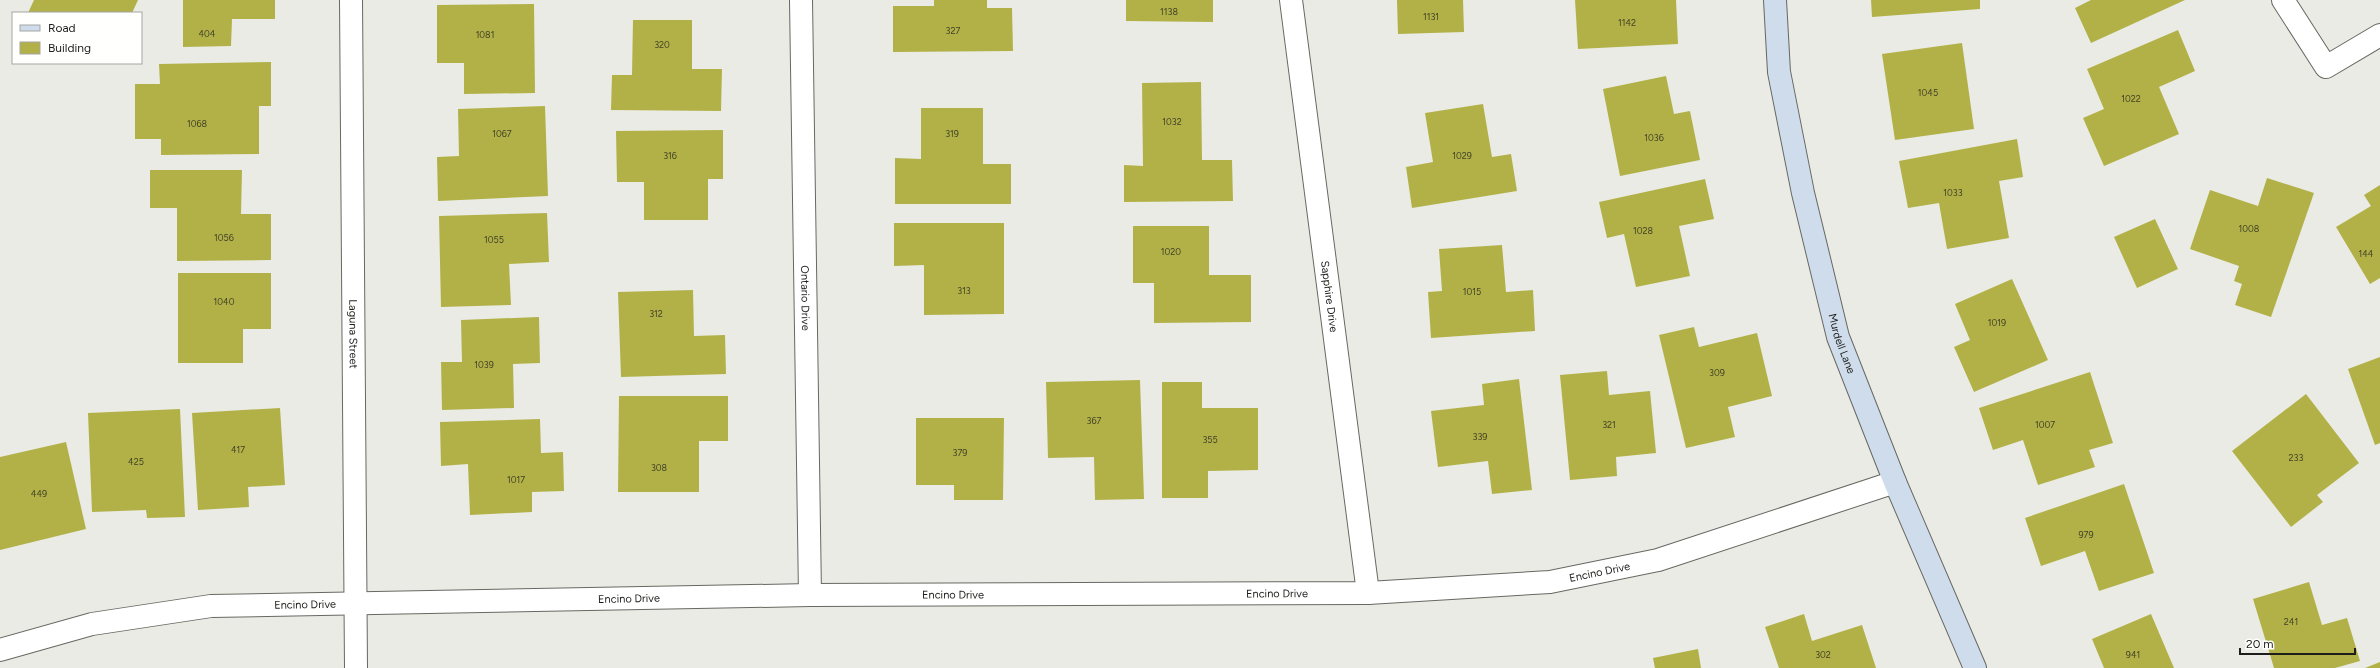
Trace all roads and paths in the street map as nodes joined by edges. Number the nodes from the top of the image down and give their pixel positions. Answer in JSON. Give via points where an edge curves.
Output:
{"nodes":[{"id":1,"x":351,"y":0,"type":"edge"},
{"id":2,"x":801,"y":0,"type":"edge"},
{"id":3,"x":1291,"y":0,"type":"edge"},
{"id":4,"x":1775,"y":0,"type":"edge"},
{"id":5,"x":2283,"y":0,"type":"edge"},
{"id":6,"x":2380,"y":36,"type":"edge"},
{"id":7,"x":1895,"y":482,"type":"junction"},
{"id":8,"x":1368,"y":593,"type":"junction"},
{"id":9,"x":810,"y":595,"type":"junction"},
{"id":10,"x":354,"y":602,"type":"junction"},
{"id":11,"x":0,"y":650,"type":"edge"},
{"id":12,"x":356,"y":668,"type":"edge"},
{"id":13,"x":1975,"y":668,"type":"edge"}],
"edges":[{"from":1,"to":10,"type":"street","name":"Laguna Street"},
{"from":2,"to":9,"type":"street","name":"Ontario Drive"},
{"from":3,"to":8,"type":"street","name":"Sapphire Drive"},
{"from":4,"to":7,"type":"street","name":"Murdell Lane","via":[[1780,72],[1803,193],[1838,337]]},
{"from":5,"to":6,"type":"street","via":[[2326,67]]},
{"from":7,"to":8,"type":"street","name":"Encino Drive","via":[[1658,560],[1550,582]]},
{"from":7,"to":13,"type":"street","name":"Murdell Lane"},
{"from":8,"to":9,"type":"street","name":"Encino Drive"},
{"from":9,"to":10,"type":"street","name":"Encino Drive"},
{"from":10,"to":11,"type":"street","name":"Encino Drive","via":[[211,606],[92,624]]},
{"from":10,"to":12,"type":"street","name":"Laguna Street"}]}
